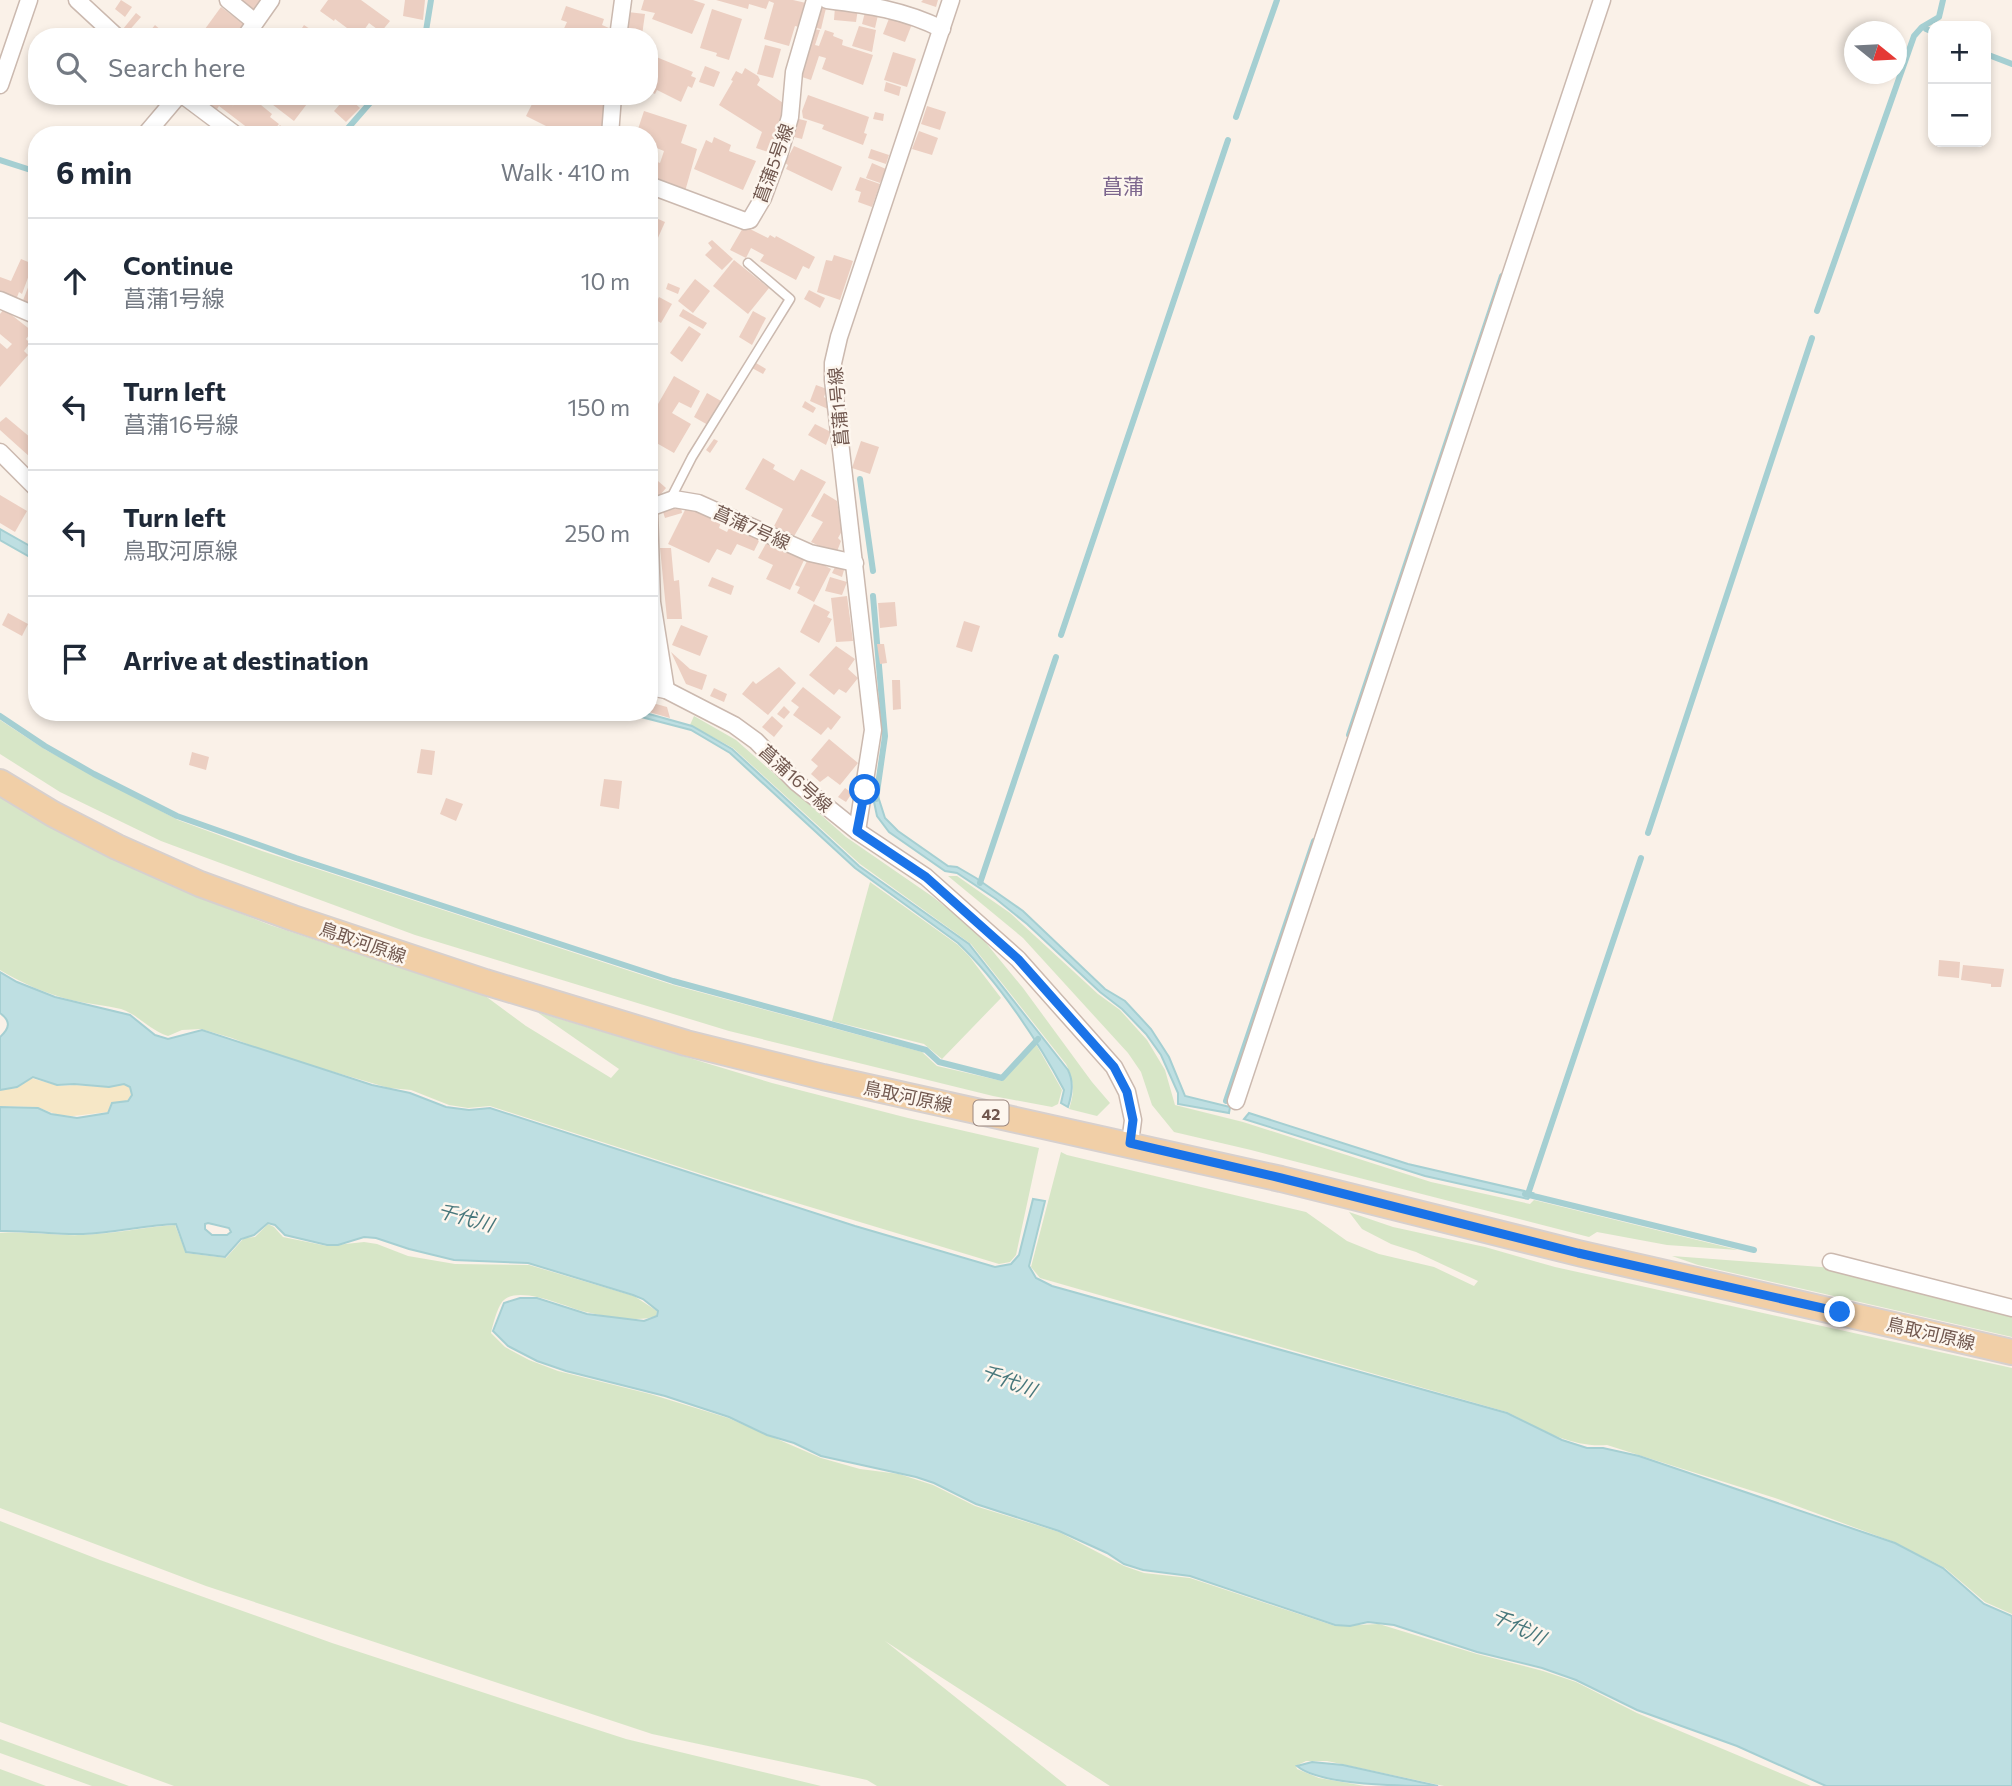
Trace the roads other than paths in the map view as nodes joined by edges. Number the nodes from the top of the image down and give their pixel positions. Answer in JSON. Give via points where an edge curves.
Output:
{"nodes":[{"id":1,"x":29,"y":0,"type":"edge"},
{"id":2,"x":77,"y":0,"type":"edge"},
{"id":3,"x":229,"y":0,"type":"edge"},
{"id":4,"x":271,"y":0,"type":"edge"},
{"id":5,"x":623,"y":0,"type":"edge"},
{"id":6,"x":815,"y":0,"type":"edge"},
{"id":7,"x":827,"y":0,"type":"edge"},
{"id":8,"x":951,"y":0,"type":"edge"},
{"id":9,"x":1602,"y":0,"type":"edge"},
{"id":10,"x":255,"y":22,"type":"junction"},
{"id":11,"x":107,"y":28,"type":"edge"},
{"id":12,"x":251,"y":28,"type":"edge"},
{"id":13,"x":619,"y":28,"type":"edge"},
{"id":14,"x":942,"y":29,"type":"junction"},
{"id":15,"x":0,"y":85,"type":"edge"},
{"id":16,"x":170,"y":105,"type":"edge"},
{"id":17,"x":199,"y":105,"type":"edge"},
{"id":18,"x":612,"y":105,"type":"edge"},
{"id":19,"x":153,"y":126,"type":"edge"},
{"id":20,"x":225,"y":126,"type":"edge"},
{"id":21,"x":611,"y":126,"type":"edge"},
{"id":22,"x":658,"y":188,"type":"edge"},
{"id":23,"x":748,"y":263,"type":"dead end"},
{"id":24,"x":0,"y":300,"type":"edge"},
{"id":25,"x":28,"y":312,"type":"edge"},
{"id":26,"x":0,"y":452,"type":"edge"},
{"id":27,"x":28,"y":478,"type":"edge"},
{"id":28,"x":670,"y":500,"type":"junction"},
{"id":29,"x":658,"y":505,"type":"edge"},
{"id":30,"x":855,"y":562,"type":"junction"},
{"id":31,"x":658,"y":640,"type":"edge"},
{"id":32,"x":658,"y":689,"type":"edge"},
{"id":33,"x":666,"y":690,"type":"junction"},
{"id":34,"x":0,"y":782,"type":"edge"},
{"id":35,"x":857,"y":831,"type":"junction"},
{"id":36,"x":1236,"y":1101,"type":"dead end"},
{"id":37,"x":1130,"y":1143,"type":"junction"},
{"id":38,"x":1831,"y":1262,"type":"dead end"},
{"id":39,"x":2012,"y":1308,"type":"edge"},
{"id":40,"x":2012,"y":1352,"type":"edge"}],
"edges":[{"from":1,"to":15,"type":"street"},
{"from":2,"to":11,"type":"street"},
{"from":3,"to":10,"type":"street"},
{"from":4,"to":10,"type":"street"},
{"from":5,"to":13,"type":"street"},
{"from":6,"to":22,"type":"street","name":"菖蒲5号線","via":[[794,72],[790,117],[779,155],[750,220]]},
{"from":7,"to":14,"type":"street","via":[[879,6]]},
{"from":8,"to":14,"type":"street","name":"菖蒲1号線"},
{"from":9,"to":36,"type":"street"},
{"from":10,"to":12,"type":"street"},
{"from":14,"to":30,"type":"street","name":"菖蒲1号線","via":[[835,351],[833,380]]},
{"from":16,"to":19,"type":"street"},
{"from":17,"to":20,"type":"street"},
{"from":18,"to":21,"type":"street"},
{"from":23,"to":28,"type":"lane","via":[[790,299]]},
{"from":24,"to":25,"type":"street"},
{"from":26,"to":27,"type":"street"},
{"from":28,"to":29,"type":"street"},
{"from":28,"to":30,"type":"street","name":"菖蒲7号線","via":[[698,503],[810,553]]},
{"from":30,"to":35,"type":"street","name":"菖蒲1号線","via":[[873,730]]},
{"from":31,"to":33,"type":"street"},
{"from":32,"to":33,"type":"street","name":"菖蒲16号線"},
{"from":33,"to":35,"type":"street","name":"菖蒲16号線","via":[[756,741],[796,782]]},
{"from":34,"to":37,"type":"main road","name":"鳥取河原線","number":"42","via":[[117,847],[200,884],[485,982],[750,1060]]},
{"from":35,"to":37,"type":"street","name":"菖蒲16号線","via":[[926,877],[1018,959],[1114,1067],[1127,1092],[1133,1120]]},
{"from":37,"to":40,"type":"main road","name":"鳥取河原線","number":"42","via":[[1578,1253]]},
{"from":38,"to":39,"type":"street"}]}
